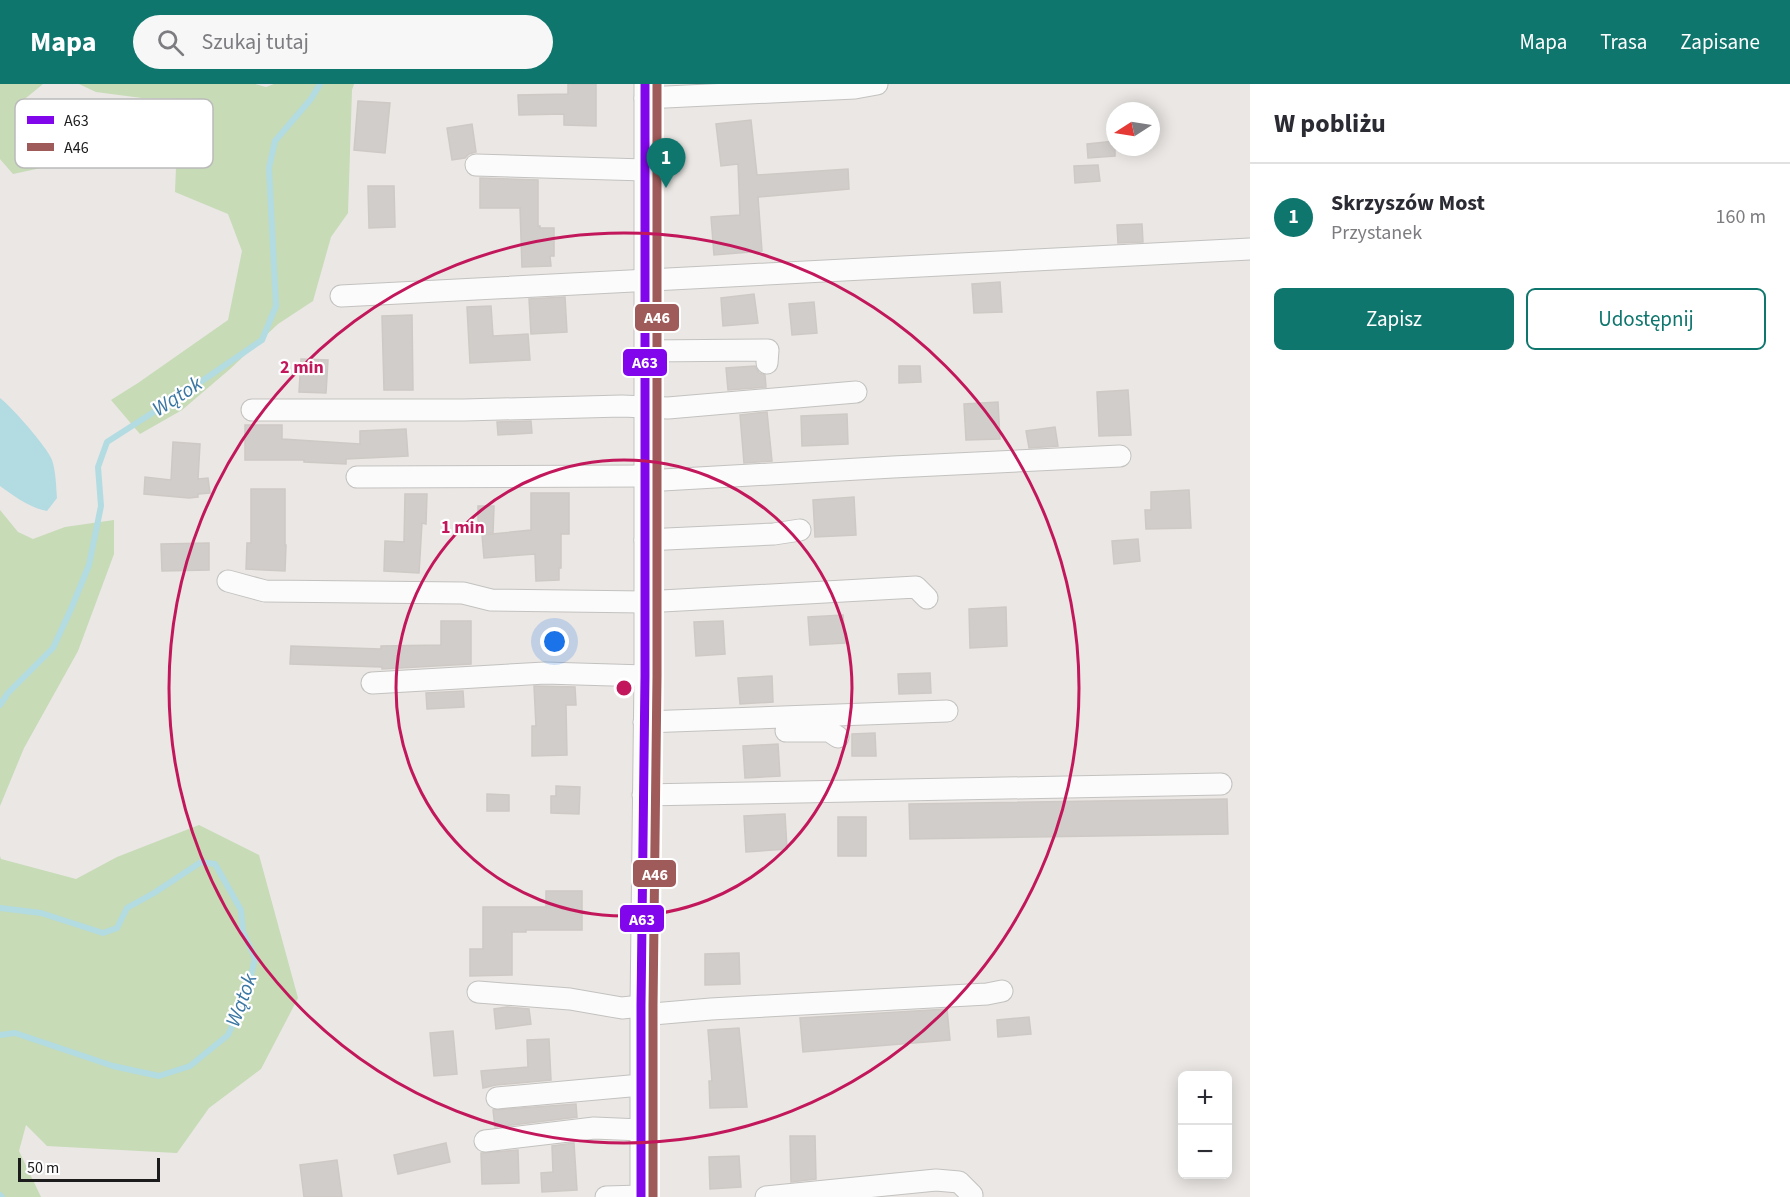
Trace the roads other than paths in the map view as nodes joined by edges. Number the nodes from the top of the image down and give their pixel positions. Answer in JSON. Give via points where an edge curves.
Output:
{"nodes":[{"id":1,"x":878,"y":84,"type":"edge"},
{"id":2,"x":645,"y":91,"type":"edge"},
{"id":3,"x":476,"y":165,"type":"dead end"},
{"id":4,"x":645,"y":170,"type":"junction"},
{"id":5,"x":1250,"y":249,"type":"edge"},
{"id":6,"x":645,"y":281,"type":"junction"},
{"id":7,"x":341,"y":296,"type":"dead end"},
{"id":8,"x":645,"y":351,"type":"junction"},
{"id":9,"x":767,"y":363,"type":"dead end"},
{"id":10,"x":856,"y":392,"type":"dead end"},
{"id":11,"x":645,"y":407,"type":"junction"},
{"id":12,"x":252,"y":410,"type":"dead end"},
{"id":13,"x":1120,"y":456,"type":"dead end"},
{"id":14,"x":357,"y":477,"type":"dead end"},
{"id":15,"x":645,"y":479,"type":"junction"},
{"id":16,"x":800,"y":530,"type":"dead end"},
{"id":17,"x":645,"y":540,"type":"junction"},
{"id":18,"x":228,"y":581,"type":"dead end"},
{"id":19,"x":927,"y":598,"type":"dead end"},
{"id":20,"x":644,"y":602,"type":"junction"},
{"id":21,"x":645,"y":676,"type":"junction"},
{"id":22,"x":372,"y":683,"type":"dead end"},
{"id":23,"x":947,"y":711,"type":"dead end"},
{"id":24,"x":644,"y":729,"type":"junction"},
{"id":25,"x":838,"y":737,"type":"dead end"},
{"id":26,"x":1221,"y":784,"type":"dead end"},
{"id":27,"x":644,"y":795,"type":"junction"},
{"id":28,"x":478,"y":992,"type":"dead end"},
{"id":29,"x":1002,"y":992,"type":"dead end"},
{"id":30,"x":641,"y":1011,"type":"junction"},
{"id":31,"x":641,"y":1085,"type":"junction"},
{"id":32,"x":497,"y":1098,"type":"dead end"},
{"id":33,"x":641,"y":1130,"type":"junction"},
{"id":34,"x":485,"y":1141,"type":"dead end"},
{"id":35,"x":972,"y":1195,"type":"dead end"},
{"id":36,"x":641,"y":1196,"type":"edge"},
{"id":37,"x":606,"y":1197,"type":"edge"},
{"id":38,"x":766,"y":1197,"type":"edge"}],
"edges":[{"from":1,"to":2,"type":"street","via":[[855,88]]},
{"from":2,"to":4,"type":"street"},
{"from":3,"to":4,"type":"street"},
{"from":4,"to":6,"type":"street"},
{"from":5,"to":6,"type":"street"},
{"from":6,"to":7,"type":"street"},
{"from":6,"to":8,"type":"street"},
{"from":8,"to":9,"type":"street","via":[[768,350]]},
{"from":8,"to":11,"type":"street"},
{"from":10,"to":11,"type":"street"},
{"from":11,"to":12,"type":"street"},
{"from":11,"to":15,"type":"street"},
{"from":13,"to":15,"type":"street"},
{"from":14,"to":15,"type":"street"},
{"from":15,"to":17,"type":"street"},
{"from":16,"to":17,"type":"street"},
{"from":17,"to":20,"type":"street"},
{"from":18,"to":20,"type":"street","via":[[265,591],[463,593],[491,600]]},
{"from":19,"to":20,"type":"street","via":[[916,587]]},
{"from":20,"to":21,"type":"street"},
{"from":21,"to":22,"type":"street","via":[[546,673]]},
{"from":21,"to":24,"type":"street"},
{"from":23,"to":24,"type":"street"},
{"from":24,"to":25,"type":"street","via":[[829,731]]},
{"from":24,"to":27,"type":"street"},
{"from":26,"to":27,"type":"street"},
{"from":27,"to":30,"type":"street"},
{"from":28,"to":30,"type":"street","via":[[570,999]]},
{"from":29,"to":30,"type":"street"},
{"from":30,"to":31,"type":"street"},
{"from":31,"to":32,"type":"street"},
{"from":31,"to":33,"type":"street"},
{"from":33,"to":34,"type":"street","via":[[594,1128]]},
{"from":33,"to":36,"type":"street"},
{"from":35,"to":38,"type":"street","via":[[958,1182],[936,1180]]},
{"from":36,"to":37,"type":"street"}]}
